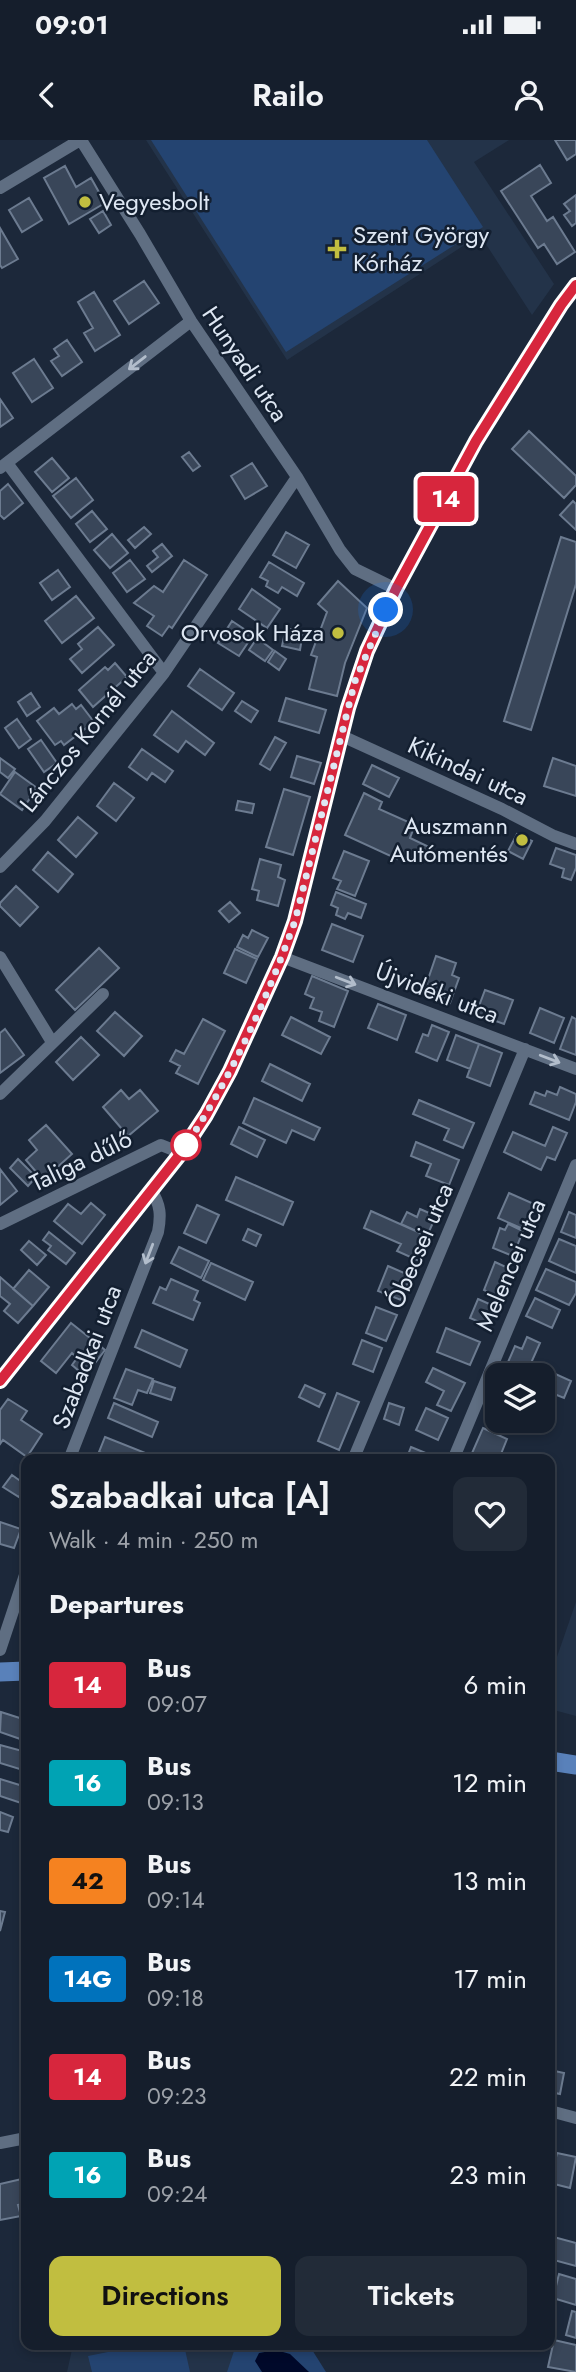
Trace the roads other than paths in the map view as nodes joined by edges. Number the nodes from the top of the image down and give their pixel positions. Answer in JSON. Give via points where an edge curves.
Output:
{"nodes":[{"id":1,"x":80,"y":140,"type":"edge"},
{"id":2,"x":0,"y":188,"type":"edge"},
{"id":3,"x":576,"y":286,"type":"edge"},
{"id":4,"x":191,"y":321,"type":"junction"},
{"id":5,"x":3,"y":466,"type":"edge"},
{"id":6,"x":297,"y":477,"type":"junction"},
{"id":7,"x":396,"y":589,"type":"junction"},
{"id":8,"x":164,"y":673,"type":"junction"},
{"id":9,"x":342,"y":736,"type":"junction"},
{"id":10,"x":576,"y":844,"type":"edge"},
{"id":11,"x":0,"y":867,"type":"edge"},
{"id":12,"x":0,"y":957,"type":"edge"},
{"id":13,"x":282,"y":957,"type":"junction"},
{"id":14,"x":103,"y":995,"type":"dead end"},
{"id":15,"x":51,"y":1042,"type":"junction"},
{"id":16,"x":525,"y":1049,"type":"junction"},
{"id":17,"x":576,"y":1069,"type":"edge"},
{"id":18,"x":0,"y":1094,"type":"edge"},
{"id":19,"x":181,"y":1153,"type":"junction"},
{"id":20,"x":576,"y":1165,"type":"edge"},
{"id":21,"x":151,"y":1190,"type":"junction"},
{"id":22,"x":0,"y":1224,"type":"edge"},
{"id":23,"x":0,"y":1381,"type":"edge"},
{"id":24,"x":71,"y":1454,"type":"edge"},
{"id":25,"x":356,"y":1454,"type":"edge"},
{"id":26,"x":456,"y":1454,"type":"edge"},
{"id":27,"x":21,"y":1587,"type":"edge"},
{"id":28,"x":0,"y":1650,"type":"edge"},
{"id":29,"x":21,"y":1671,"type":"edge"},
{"id":30,"x":0,"y":1672,"type":"edge"},
{"id":31,"x":555,"y":1762,"type":"edge"},
{"id":32,"x":576,"y":1765,"type":"edge"},
{"id":33,"x":555,"y":2112,"type":"edge"},
{"id":34,"x":576,"y":2118,"type":"edge"},
{"id":35,"x":21,"y":2139,"type":"edge"},
{"id":36,"x":0,"y":2143,"type":"edge"}],
"edges":[{"from":1,"to":2,"type":"street"},
{"from":1,"to":4,"type":"street","name":"Hunyadi utca"},
{"from":3,"to":7,"type":"street","via":[[476,441]]},
{"from":4,"to":5,"type":"street","one_way":true},
{"from":4,"to":6,"type":"street","name":"Hunyadi utca"},
{"from":5,"to":8,"type":"street"},
{"from":6,"to":7,"type":"street","name":"Hunyadi utca","via":[[355,569]]},
{"from":6,"to":8,"type":"street","name":"Lánczos Kornél utca"},
{"from":7,"to":9,"type":"street","via":[[355,681]]},
{"from":8,"to":11,"type":"street","name":"Lánczos Kornél utca","via":[[45,821]]},
{"from":9,"to":10,"type":"street","name":"Kikindai utca"},
{"from":9,"to":13,"type":"street"},
{"from":12,"to":15,"type":"street"},
{"from":13,"to":16,"type":"street","name":"Újvidéki utca","one_way":true},
{"from":13,"to":19,"type":"street","via":[[230,1071]]},
{"from":14,"to":15,"type":"street"},
{"from":15,"to":18,"type":"street"},
{"from":16,"to":17,"type":"street","name":"Újvidéki utca","one_way":true},
{"from":16,"to":25,"type":"street","name":"Óbecsei utca"},
{"from":19,"to":21,"type":"street"},
{"from":19,"to":22,"type":"street","name":"Taliga dűlő","via":[[161,1145]]},
{"from":20,"to":26,"type":"street","name":"Melencei utca"},
{"from":21,"to":23,"type":"street"},
{"from":21,"to":24,"type":"street","name":"Szabadkai utca","one_way":true,"via":[[161,1215],[158,1232]]},
{"from":27,"to":28,"type":"street"},
{"from":29,"to":30,"type":"main road"},
{"from":31,"to":32,"type":"main road"},
{"from":33,"to":34,"type":"street"},
{"from":35,"to":36,"type":"street"}]}
